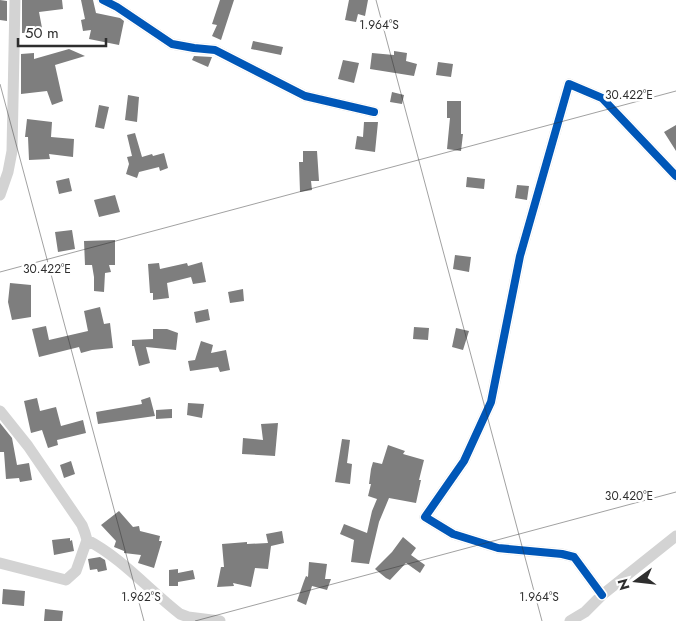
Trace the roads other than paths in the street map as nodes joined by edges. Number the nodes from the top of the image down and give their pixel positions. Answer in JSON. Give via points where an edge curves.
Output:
{"nodes":[{"id":1,"x":15,"y":0,"type":"edge"},
{"id":2,"x":104,"y":0,"type":"edge"},
{"id":3,"x":374,"y":112,"type":"dead end"},
{"id":4,"x":676,"y":176,"type":"edge"},
{"id":5,"x":0,"y":195,"type":"edge"},
{"id":6,"x":0,"y":411,"type":"edge"},
{"id":7,"x":676,"y":536,"type":"edge"},
{"id":8,"x":86,"y":540,"type":"junction"},
{"id":9,"x":0,"y":563,"type":"edge"},
{"id":10,"x":602,"y":595,"type":"junction"},
{"id":11,"x":220,"y":621,"type":"edge"},
{"id":12,"x":570,"y":621,"type":"edge"}],
"edges":[{"from":1,"to":5,"type":"street","via":[[12,151]]},
{"from":2,"to":3,"type":"street","via":[[172,44],[215,50],[306,96]]},
{"from":4,"to":10,"type":"street","via":[[602,98],[569,84],[520,256],[491,402],[464,460],[426,517],[454,534],[498,548],[574,557]]},
{"from":6,"to":8,"type":"street","via":[[82,525]]},
{"from":7,"to":10,"type":"street"},
{"from":8,"to":9,"type":"street","via":[[76,571],[66,580]]},
{"from":8,"to":11,"type":"street","via":[[118,561],[180,614],[188,618]]},
{"from":10,"to":12,"type":"street"}]}
